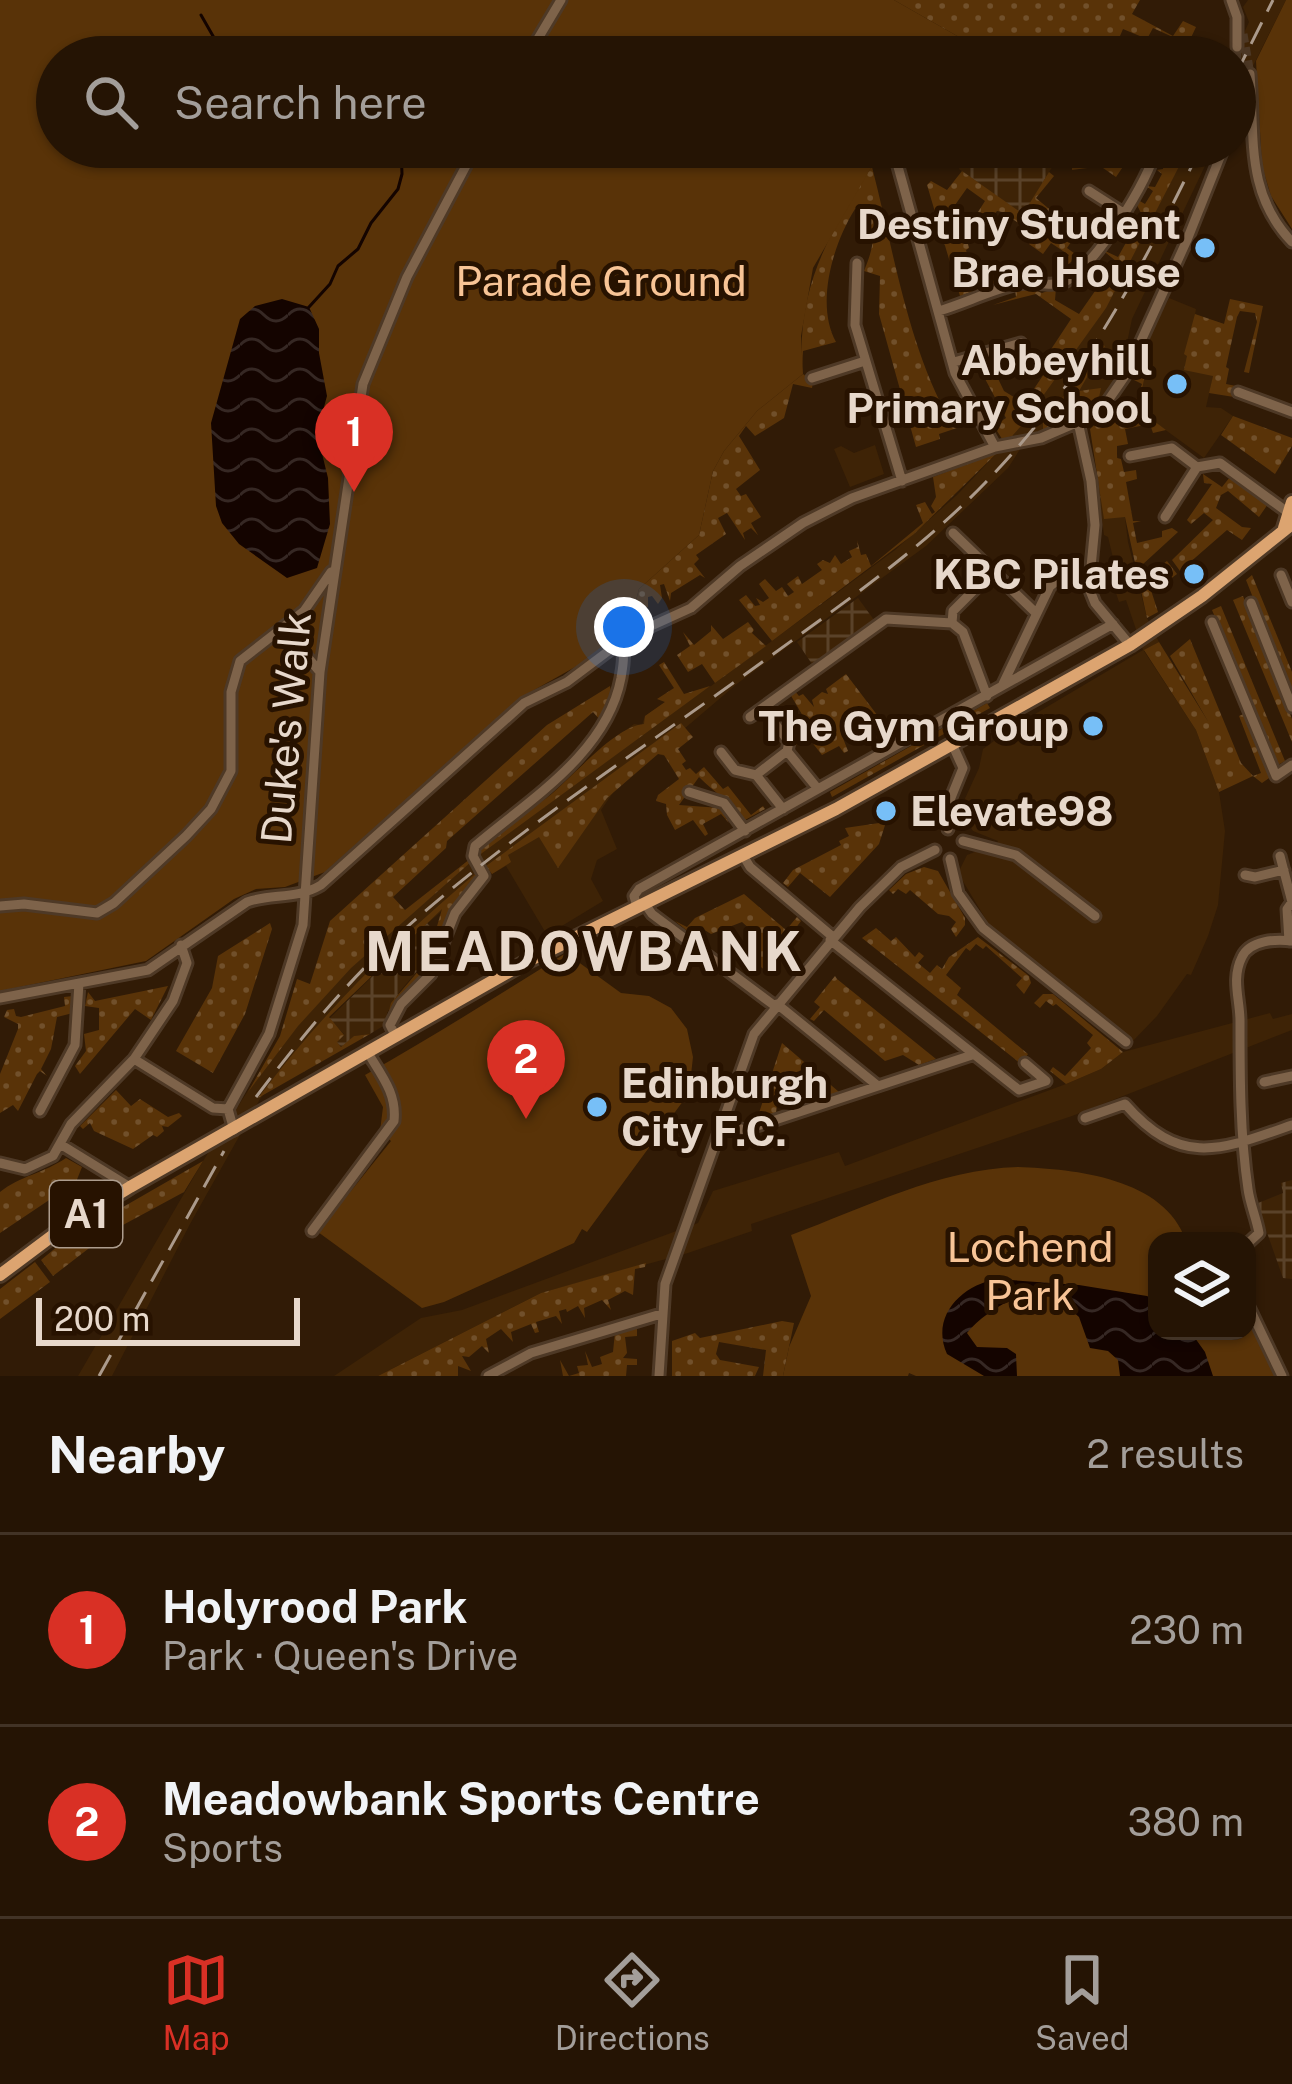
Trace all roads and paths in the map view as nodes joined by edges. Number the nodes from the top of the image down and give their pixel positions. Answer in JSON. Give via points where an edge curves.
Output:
{"nodes":[{"id":1,"x":561,"y":0,"type":"edge"},
{"id":2,"x":1231,"y":0,"type":"edge"},
{"id":3,"x":1237,"y":17,"type":"junction"},
{"id":4,"x":1243,"y":34,"type":"tunnel mouth"},
{"id":5,"x":540,"y":36,"type":"edge"},
{"id":6,"x":1237,"y":36,"type":"tunnel mouth"},
{"id":7,"x":465,"y":168,"type":"edge"},
{"id":8,"x":898,"y":168,"type":"edge"},
{"id":9,"x":1151,"y":168,"type":"edge"},
{"id":10,"x":1211,"y":168,"type":"edge"},
{"id":11,"x":1255,"y":168,"type":"edge"},
{"id":12,"x":1089,"y":191,"type":"dead end"},
{"id":13,"x":1125,"y":214,"type":"junction"},
{"id":14,"x":1292,"y":242,"type":"edge"},
{"id":15,"x":857,"y":263,"type":"dead end"},
{"id":16,"x":939,"y":311,"type":"junction"},
{"id":17,"x":1021,"y":343,"type":"dead end"},
{"id":18,"x":993,"y":351,"type":"junction"},
{"id":19,"x":865,"y":361,"type":"junction"},
{"id":20,"x":954,"y":362,"type":"junction"},
{"id":21,"x":998,"y":366,"type":"dead end"},
{"id":22,"x":812,"y":378,"type":"dead end"},
{"id":23,"x":1238,"y":392,"type":"dead end"},
{"id":24,"x":1292,"y":412,"type":"edge"},
{"id":25,"x":1078,"y":422,"type":"junction"},
{"id":26,"x":995,"y":446,"type":"junction"},
{"id":27,"x":1130,"y":455,"type":"dead end"},
{"id":28,"x":1196,"y":467,"type":"junction"},
{"id":29,"x":902,"y":481,"type":"junction"},
{"id":30,"x":1289,"y":516,"type":"edge"},
{"id":31,"x":1165,"y":517,"type":"dead end"},
{"id":32,"x":953,"y":533,"type":"dead end"},
{"id":33,"x":334,"y":567,"type":"junction"},
{"id":34,"x":992,"y":572,"type":"junction"},
{"id":35,"x":1088,"y":574,"type":"junction"},
{"id":36,"x":1281,"y":574,"type":"dead end"},
{"id":37,"x":1292,"y":602,"type":"edge"},
{"id":38,"x":1251,"y":603,"type":"dead end"},
{"id":39,"x":1036,"y":614,"type":"junction"},
{"id":40,"x":1212,"y":622,"type":"dead end"},
{"id":41,"x":952,"y":623,"type":"junction"},
{"id":42,"x":1113,"y":624,"type":"junction"},
{"id":43,"x":273,"y":635,"type":"junction"},
{"id":44,"x":619,"y":642,"type":"junction"},
{"id":45,"x":1134,"y":642,"type":"junction"},
{"id":46,"x":320,"y":672,"type":"junction"},
{"id":47,"x":1001,"y":688,"type":"junction"},
{"id":48,"x":987,"y":696,"type":"junction"},
{"id":49,"x":1292,"y":707,"type":"edge"},
{"id":50,"x":763,"y":708,"type":"junction"},
{"id":51,"x":750,"y":717,"type":"dead end"},
{"id":52,"x":953,"y":746,"type":"junction"},
{"id":53,"x":788,"y":751,"type":"junction"},
{"id":54,"x":721,"y":752,"type":"dead end"},
{"id":55,"x":1292,"y":765,"type":"edge"},
{"id":56,"x":756,"y":775,"type":"junction"},
{"id":57,"x":818,"y":789,"type":"junction"},
{"id":58,"x":689,"y":792,"type":"dead end"},
{"id":59,"x":783,"y":809,"type":"junction"},
{"id":60,"x":745,"y":831,"type":"junction"},
{"id":61,"x":939,"y":837,"type":"junction"},
{"id":62,"x":963,"y":841,"type":"junction"},
{"id":63,"x":744,"y":856,"type":"junction"},
{"id":64,"x":1280,"y":856,"type":"dead end"},
{"id":65,"x":950,"y":859,"type":"junction"},
{"id":66,"x":1283,"y":870,"type":"junction"},
{"id":67,"x":1245,"y":875,"type":"dead end"},
{"id":68,"x":306,"y":894,"type":"junction"},
{"id":69,"x":641,"y":905,"type":"junction"},
{"id":70,"x":0,"y":906,"type":"edge"},
{"id":71,"x":1095,"y":916,"type":"dead end"},
{"id":72,"x":831,"y":939,"type":"junction"},
{"id":73,"x":1290,"y":941,"type":"edge"},
{"id":74,"x":181,"y":945,"type":"junction"},
{"id":75,"x":80,"y":983,"type":"junction"},
{"id":76,"x":3,"y":999,"type":"edge"},
{"id":77,"x":776,"y":1005,"type":"junction"},
{"id":78,"x":0,"y":1012,"type":"edge"},
{"id":79,"x":396,"y":1037,"type":"junction"},
{"id":80,"x":1126,"y":1042,"type":"dead end"},
{"id":81,"x":368,"y":1054,"type":"junction"},
{"id":82,"x":972,"y":1055,"type":"junction"},
{"id":83,"x":134,"y":1059,"type":"junction"},
{"id":84,"x":1025,"y":1064,"type":"dead end"},
{"id":85,"x":1292,"y":1076,"type":"edge"},
{"id":86,"x":1264,"y":1082,"type":"dead end"},
{"id":87,"x":878,"y":1086,"type":"junction"},
{"id":88,"x":228,"y":1109,"type":"junction"},
{"id":89,"x":40,"y":1112,"type":"dead end"},
{"id":90,"x":1085,"y":1118,"type":"dead end"},
{"id":91,"x":720,"y":1124,"type":"junction"},
{"id":92,"x":1292,"y":1125,"type":"edge"},
{"id":93,"x":234,"y":1130,"type":"junction"},
{"id":94,"x":1243,"y":1140,"type":"junction"},
{"id":95,"x":60,"y":1144,"type":"junction"},
{"id":96,"x":0,"y":1163,"type":"edge"},
{"id":97,"x":130,"y":1187,"type":"junction"},
{"id":98,"x":312,"y":1232,"type":"dead end"},
{"id":99,"x":1256,"y":1235,"type":"edge"},
{"id":100,"x":0,"y":1275,"type":"edge"},
{"id":101,"x":661,"y":1314,"type":"junction"},
{"id":102,"x":1256,"y":1322,"type":"edge"},
{"id":103,"x":488,"y":1376,"type":"edge"},
{"id":104,"x":659,"y":1376,"type":"edge"},
{"id":105,"x":1282,"y":1376,"type":"edge"}],
"edges":[{"from":1,"to":5,"type":"street"},
{"from":2,"to":3,"type":"street"},
{"from":3,"to":4,"type":"street"},
{"from":3,"to":6,"type":"street"},
{"from":7,"to":33,"type":"street","name":"Duke's Walk","via":[[363,384]]},
{"from":8,"to":16,"type":"street"},
{"from":9,"to":13,"type":"street"},
{"from":10,"to":25,"type":"street","via":[[1187,240],[1118,388]]},
{"from":11,"to":14,"type":"street","via":[[1272,218]]},
{"from":12,"to":13,"type":"street"},
{"from":13,"to":16,"type":"street","via":[[1066,281],[1018,284]]},
{"from":15,"to":19,"type":"street","via":[[854,315]]},
{"from":16,"to":20,"type":"street"},
{"from":17,"to":18,"type":"street"},
{"from":18,"to":20,"type":"street"},
{"from":18,"to":21,"type":"street"},
{"from":19,"to":22,"type":"street"},
{"from":19,"to":29,"type":"street"},
{"from":20,"to":26,"type":"street"},
{"from":23,"to":24,"type":"street"},
{"from":25,"to":26,"type":"street"},
{"from":25,"to":35,"type":"street","via":[[1095,525]]},
{"from":26,"to":29,"type":"street"},
{"from":27,"to":28,"type":"street","via":[[1173,448]]},
{"from":28,"to":30,"type":"street","via":[[1220,464]]},
{"from":28,"to":31,"type":"street"},
{"from":29,"to":44,"type":"street","via":[[816,515],[692,608]]},
{"from":30,"to":45,"type":"main road","number":"A1","via":[[1202,596]]},
{"from":32,"to":34,"type":"street"},
{"from":33,"to":43,"type":"street","via":[[304,611]]},
{"from":33,"to":46,"type":"street","name":"Duke's Walk"},
{"from":34,"to":39,"type":"street"},
{"from":34,"to":41,"type":"street","via":[[953,611]]},
{"from":35,"to":39,"type":"street","via":[[1053,582]]},
{"from":35,"to":42,"type":"street","via":[[1093,599]]},
{"from":36,"to":37,"type":"street"},
{"from":38,"to":49,"type":"street"},
{"from":39,"to":47,"type":"street"},
{"from":40,"to":55,"type":"street","via":[[1276,776]]},
{"from":41,"to":48,"type":"street","via":[[965,634]]},
{"from":41,"to":50,"type":"street","via":[[886,619]]},
{"from":42,"to":45,"type":"street"},
{"from":42,"to":47,"type":"street"},
{"from":43,"to":46,"type":"street"},
{"from":43,"to":70,"type":"street","via":[[236,669],[231,771],[186,836],[98,913]]},
{"from":44,"to":68,"type":"street","via":[[524,703]]},
{"from":44,"to":79,"type":"street","via":[[620,679],[603,727],[474,848],[484,876],[455,913],[431,974],[394,1013]]},
{"from":45,"to":52,"type":"main road","number":"A1"},
{"from":46,"to":68,"type":"street","name":"Duke's Walk"},
{"from":47,"to":48,"type":"street"},
{"from":48,"to":57,"type":"street"},
{"from":50,"to":51,"type":"street"},
{"from":50,"to":53,"type":"street"},
{"from":52,"to":61,"type":"street","via":[[963,768]]},
{"from":52,"to":63,"type":"main road","number":"A1"},
{"from":53,"to":56,"type":"street"},
{"from":53,"to":57,"type":"street"},
{"from":54,"to":56,"type":"street","via":[[737,771]]},
{"from":56,"to":59,"type":"street"},
{"from":57,"to":59,"type":"street"},
{"from":58,"to":60,"type":"street","via":[[724,803]]},
{"from":59,"to":60,"type":"street"},
{"from":60,"to":69,"type":"street","via":[[639,889]]},
{"from":61,"to":62,"type":"street","via":[[959,833]]},
{"from":61,"to":65,"type":"street"},
{"from":61,"to":72,"type":"street"},
{"from":62,"to":65,"type":"street"},
{"from":62,"to":71,"type":"street","via":[[1003,849]]},
{"from":63,"to":69,"type":"main road","number":"A1"},
{"from":63,"to":72,"type":"street"},
{"from":64,"to":66,"type":"street"},
{"from":65,"to":80,"type":"street","via":[[958,892],[983,928]]},
{"from":66,"to":67,"type":"street"},
{"from":66,"to":73,"type":"street"},
{"from":68,"to":74,"type":"street","via":[[254,899]]},
{"from":68,"to":88,"type":"street","name":"Duke's Walk","via":[[276,1016]]},
{"from":69,"to":77,"type":"street"},
{"from":69,"to":79,"type":"main road","number":"A1"},
{"from":72,"to":77,"type":"street"},
{"from":72,"to":82,"type":"street"},
{"from":73,"to":94,"type":"street","via":[[1244,953],[1235,986]]},
{"from":74,"to":75,"type":"street","via":[[148,970]]},
{"from":74,"to":83,"type":"street","via":[[188,961],[177,993]]},
{"from":75,"to":76,"type":"street"},
{"from":75,"to":89,"type":"street","via":[[76,1041]]},
{"from":76,"to":78,"type":"street"},
{"from":77,"to":87,"type":"street"},
{"from":77,"to":91,"type":"street","via":[[754,1034]]},
{"from":79,"to":81,"type":"main road","number":"A1"},
{"from":81,"to":93,"type":"main road","number":"A1"},
{"from":81,"to":98,"type":"street","via":[[391,1090],[394,1121]]},
{"from":82,"to":84,"type":"street","via":[[1019,1090],[1046,1081]]},
{"from":82,"to":87,"type":"street"},
{"from":83,"to":88,"type":"street","via":[[213,1108]]},
{"from":83,"to":95,"type":"street"},
{"from":85,"to":86,"type":"street"},
{"from":87,"to":91,"type":"street","via":[[745,1130]]},
{"from":88,"to":93,"type":"street"},
{"from":90,"to":94,"type":"street","via":[[1125,1104],[1142,1124],[1189,1149]]},
{"from":91,"to":101,"type":"street"},
{"from":92,"to":94,"type":"street"},
{"from":93,"to":97,"type":"main road","number":"A1"},
{"from":94,"to":99,"type":"street"},
{"from":95,"to":96,"type":"street","via":[[51,1159],[25,1169]]},
{"from":95,"to":97,"type":"street"},
{"from":97,"to":100,"type":"main road","number":"A1"},
{"from":101,"to":103,"type":"street","via":[[531,1353]]},
{"from":101,"to":104,"type":"street"},
{"from":102,"to":105,"type":"street"}]}
